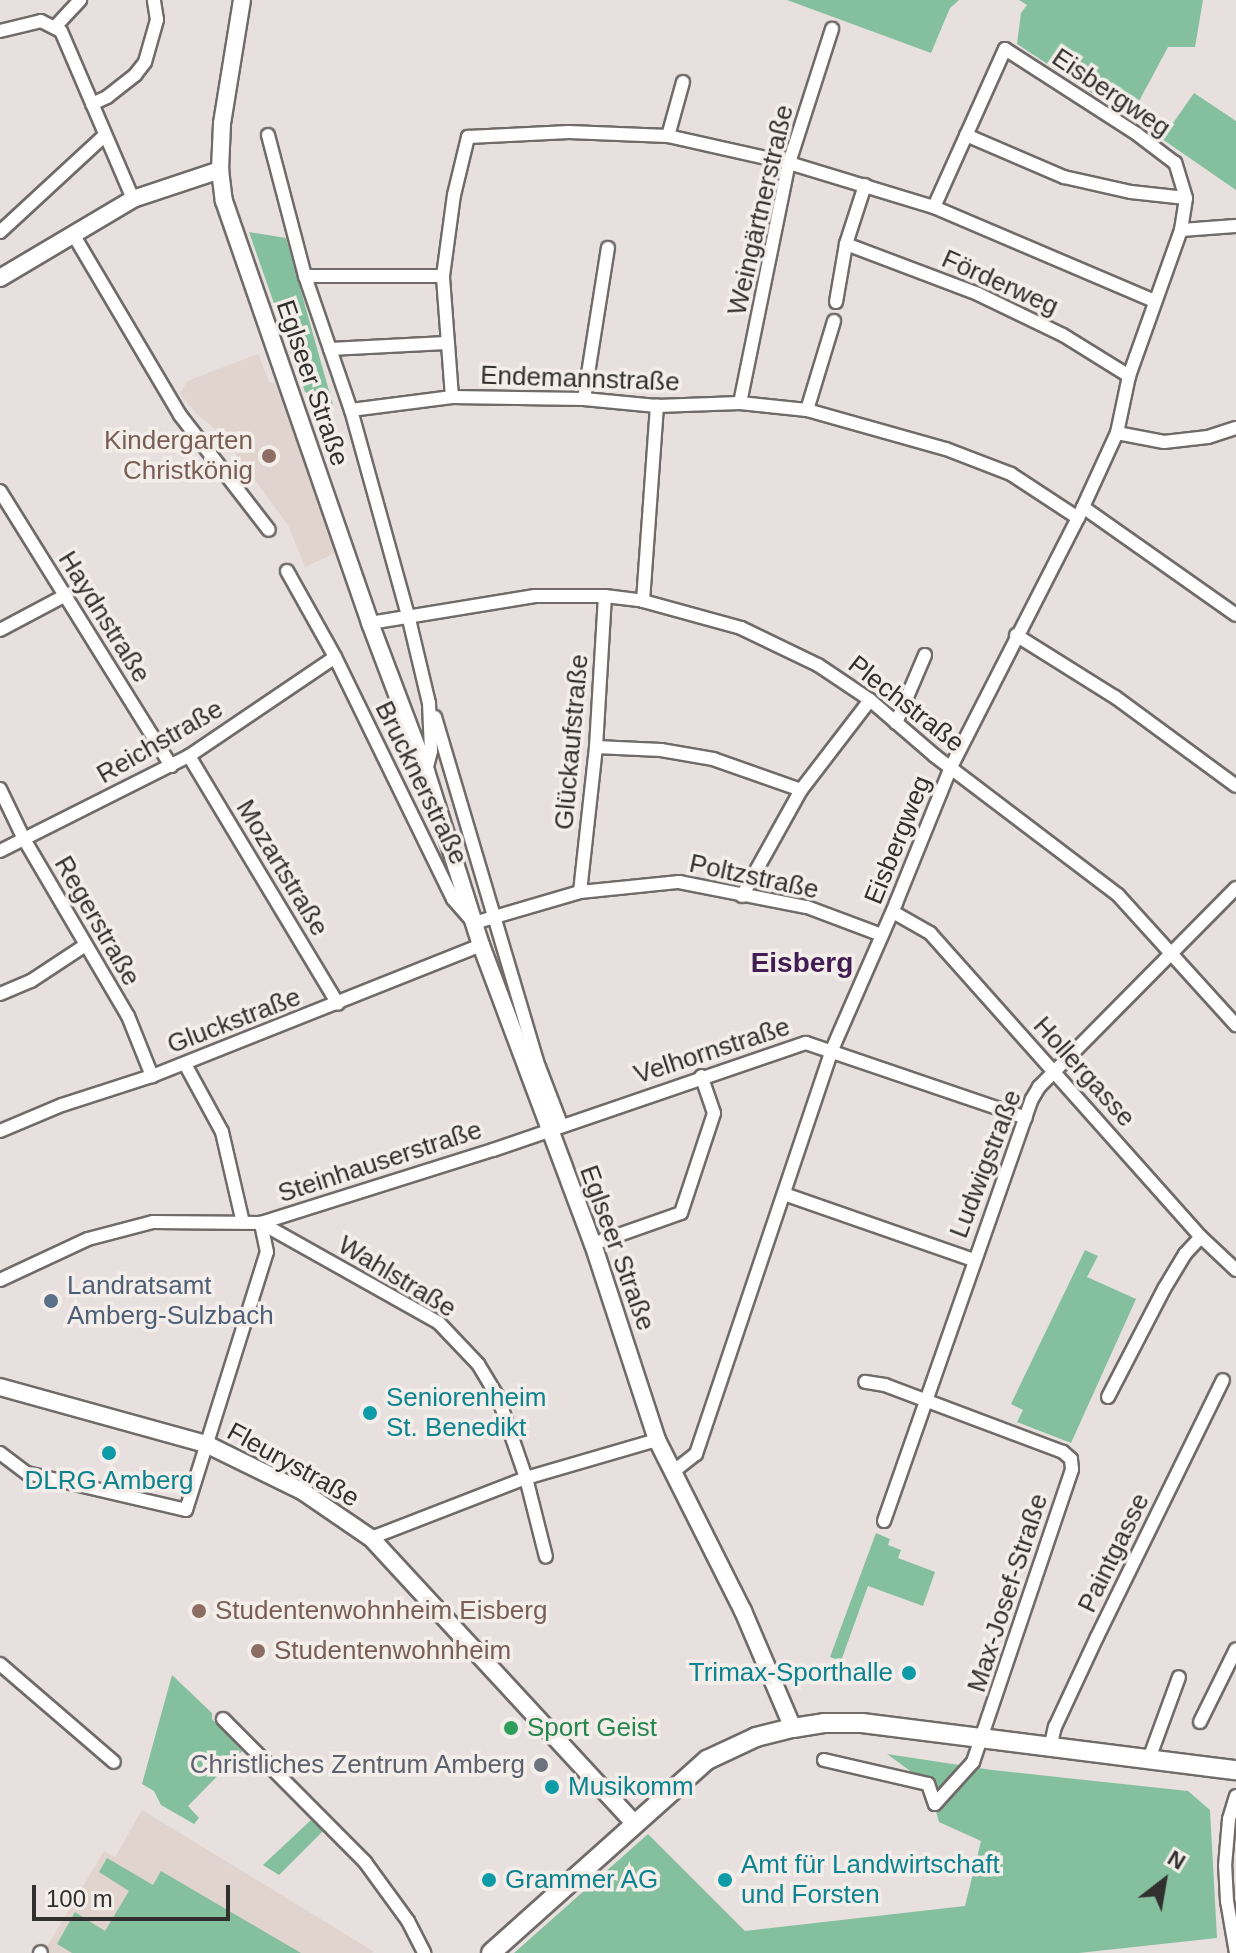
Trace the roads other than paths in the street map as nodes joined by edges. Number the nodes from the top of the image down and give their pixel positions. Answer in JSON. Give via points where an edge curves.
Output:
{"nodes":[{"id":1,"x":80,"y":0,"type":"edge"},
{"id":2,"x":154,"y":0,"type":"edge"},
{"id":3,"x":242,"y":0,"type":"edge"},
{"id":4,"x":55,"y":27,"type":"junction"},
{"id":5,"x":832,"y":29,"type":"dead end"},
{"id":6,"x":0,"y":31,"type":"edge"},
{"id":7,"x":683,"y":82,"type":"dead end"},
{"id":8,"x":92,"y":104,"type":"junction"},
{"id":9,"x":105,"y":135,"type":"junction"},
{"id":10,"x":268,"y":135,"type":"dead end"},
{"id":11,"x":966,"y":135,"type":"junction"},
{"id":12,"x":668,"y":136,"type":"junction"},
{"id":13,"x":789,"y":163,"type":"junction"},
{"id":14,"x":220,"y":170,"type":"junction"},
{"id":15,"x":865,"y":185,"type":"junction"},
{"id":16,"x":1186,"y":198,"type":"junction"},
{"id":17,"x":133,"y":199,"type":"junction"},
{"id":18,"x":934,"y":207,"type":"junction"},
{"id":19,"x":1236,"y":226,"type":"edge"},
{"id":20,"x":1181,"y":230,"type":"junction"},
{"id":21,"x":0,"y":232,"type":"edge"},
{"id":22,"x":73,"y":234,"type":"junction"},
{"id":23,"x":846,"y":244,"type":"junction"},
{"id":24,"x":608,"y":248,"type":"dead end"},
{"id":25,"x":305,"y":276,"type":"junction"},
{"id":26,"x":443,"y":276,"type":"junction"},
{"id":27,"x":0,"y":278,"type":"edge"},
{"id":28,"x":1154,"y":301,"type":"junction"},
{"id":29,"x":836,"y":302,"type":"dead end"},
{"id":30,"x":834,"y":321,"type":"dead end"},
{"id":31,"x":446,"y":343,"type":"junction"},
{"id":32,"x":330,"y":349,"type":"junction"},
{"id":33,"x":1129,"y":376,"type":"junction"},
{"id":34,"x":452,"y":397,"type":"junction"},
{"id":35,"x":584,"y":399,"type":"junction"},
{"id":36,"x":740,"y":403,"type":"junction"},
{"id":37,"x":657,"y":406,"type":"junction"},
{"id":38,"x":351,"y":410,"type":"junction"},
{"id":39,"x":807,"y":410,"type":"junction"},
{"id":40,"x":1236,"y":428,"type":"edge"},
{"id":41,"x":1117,"y":433,"type":"junction"},
{"id":42,"x":0,"y":491,"type":"edge"},
{"id":43,"x":1080,"y":513,"type":"junction"},
{"id":44,"x":269,"y":530,"type":"dead end"},
{"id":45,"x":287,"y":571,"type":"dead end"},
{"id":46,"x":64,"y":596,"type":"junction"},
{"id":47,"x":605,"y":596,"type":"junction"},
{"id":48,"x":643,"y":601,"type":"junction"},
{"id":49,"x":408,"y":615,"type":"junction"},
{"id":50,"x":1236,"y":615,"type":"edge"},
{"id":51,"x":370,"y":623,"type":"junction"},
{"id":52,"x":0,"y":630,"type":"edge"},
{"id":53,"x":1016,"y":635,"type":"junction"},
{"id":54,"x":925,"y":655,"type":"dead end"},
{"id":55,"x":335,"y":657,"type":"junction"},
{"id":56,"x":870,"y":700,"type":"junction"},
{"id":57,"x":429,"y":703,"type":"junction"},
{"id":58,"x":896,"y":723,"type":"junction"},
{"id":59,"x":596,"y":747,"type":"junction"},
{"id":60,"x":189,"y":756,"type":"junction"},
{"id":61,"x":171,"y":766,"type":"junction"},
{"id":62,"x":951,"y":767,"type":"junction"},
{"id":63,"x":426,"y":771,"type":"junction"},
{"id":64,"x":1236,"y":786,"type":"edge"},
{"id":65,"x":0,"y":789,"type":"edge"},
{"id":66,"x":801,"y":790,"type":"junction"},
{"id":67,"x":24,"y":839,"type":"junction"},
{"id":68,"x":0,"y":851,"type":"edge"},
{"id":69,"x":1236,"y":888,"type":"edge"},
{"id":70,"x":580,"y":892,"type":"junction"},
{"id":71,"x":742,"y":896,"type":"junction"},
{"id":72,"x":893,"y":912,"type":"junction"},
{"id":73,"x":496,"y":916,"type":"junction"},
{"id":74,"x":474,"y":923,"type":"junction"},
{"id":75,"x":882,"y":935,"type":"junction"},
{"id":76,"x":481,"y":945,"type":"junction"},
{"id":77,"x":84,"y":946,"type":"junction"},
{"id":78,"x":1171,"y":955,"type":"junction"},
{"id":79,"x":0,"y":994,"type":"edge"},
{"id":80,"x":338,"y":1004,"type":"junction"},
{"id":81,"x":1236,"y":1025,"type":"edge"},
{"id":82,"x":831,"y":1052,"type":"junction"},
{"id":83,"x":185,"y":1064,"type":"junction"},
{"id":84,"x":1056,"y":1072,"type":"junction"},
{"id":85,"x":152,"y":1076,"type":"junction"},
{"id":86,"x":701,"y":1076,"type":"junction"},
{"id":87,"x":1026,"y":1118,"type":"junction"},
{"id":88,"x":555,"y":1127,"type":"junction"},
{"id":89,"x":0,"y":1131,"type":"edge"},
{"id":90,"x":784,"y":1194,"type":"junction"},
{"id":91,"x":243,"y":1223,"type":"junction"},
{"id":92,"x":261,"y":1223,"type":"junction"},
{"id":93,"x":1201,"y":1237,"type":"junction"},
{"id":94,"x":593,"y":1244,"type":"junction"},
{"id":95,"x":973,"y":1260,"type":"junction"},
{"id":96,"x":1236,"y":1270,"type":"edge"},
{"id":97,"x":0,"y":1280,"type":"edge"},
{"id":98,"x":1223,"y":1380,"type":"dead end"},
{"id":99,"x":865,"y":1382,"type":"dead end"},
{"id":100,"x":0,"y":1387,"type":"edge"},
{"id":101,"x":1108,"y":1397,"type":"dead end"},
{"id":102,"x":926,"y":1400,"type":"junction"},
{"id":103,"x":657,"y":1440,"type":"junction"},
{"id":104,"x":206,"y":1444,"type":"junction"},
{"id":105,"x":0,"y":1453,"type":"edge"},
{"id":106,"x":674,"y":1471,"type":"junction"},
{"id":107,"x":526,"y":1478,"type":"junction"},
{"id":108,"x":884,"y":1521,"type":"dead end"},
{"id":109,"x":371,"y":1538,"type":"junction"},
{"id":110,"x":546,"y":1557,"type":"dead end"},
{"id":111,"x":1236,"y":1649,"type":"edge"},
{"id":112,"x":0,"y":1664,"type":"edge"},
{"id":113,"x":1179,"y":1677,"type":"dead end"},
{"id":114,"x":223,"y":1719,"type":"dead end"},
{"id":115,"x":1200,"y":1722,"type":"dead end"},
{"id":116,"x":793,"y":1728,"type":"junction"},
{"id":117,"x":983,"y":1740,"type":"junction"},
{"id":118,"x":1050,"y":1748,"type":"junction"},
{"id":119,"x":1149,"y":1759,"type":"junction"},
{"id":120,"x":824,"y":1760,"type":"dead end"},
{"id":121,"x":114,"y":1762,"type":"dead end"},
{"id":122,"x":1236,"y":1770,"type":"edge"},
{"id":123,"x":1236,"y":1796,"type":"edge"},
{"id":124,"x":634,"y":1823,"type":"junction"},
{"id":125,"x":424,"y":1953,"type":"edge"},
{"id":126,"x":491,"y":1953,"type":"edge"},
{"id":127,"x":1236,"y":1953,"type":"edge"}],
"edges":[{"from":1,"to":4,"type":"street"},
{"from":2,"to":8,"type":"street","via":[[157,20],[145,62],[117,90]]},
{"from":3,"to":14,"type":"street","name":"Eglseer Straße"},
{"from":4,"to":6,"type":"street","via":[[27,22]]},
{"from":4,"to":8,"type":"street","via":[[67,39]]},
{"from":5,"to":13,"type":"street","name":"Weingärtnerstraße"},
{"from":7,"to":12,"type":"street"},
{"from":8,"to":9,"type":"street"},
{"from":9,"to":17,"type":"street"},
{"from":9,"to":21,"type":"street"},
{"from":10,"to":25,"type":"street","name":"Eglseer Straße"},
{"from":11,"to":16,"type":"street","via":[[1064,177]]},
{"from":11,"to":16,"type":"street","name":"Eisbergweg","via":[[1005,49],[1175,163]]},
{"from":11,"to":18,"type":"street"},
{"from":12,"to":13,"type":"street"},
{"from":12,"to":26,"type":"street","via":[[569,132],[468,137]]},
{"from":13,"to":15,"type":"street"},
{"from":13,"to":36,"type":"street","name":"Weingärtnerstraße"},
{"from":14,"to":17,"type":"street"},
{"from":14,"to":51,"type":"street","name":"Eglseer Straße","via":[[224,201]]},
{"from":15,"to":18,"type":"street"},
{"from":15,"to":23,"type":"street"},
{"from":16,"to":20,"type":"street","name":"Eisbergweg"},
{"from":17,"to":22,"type":"street"},
{"from":18,"to":28,"type":"street"},
{"from":19,"to":20,"type":"street"},
{"from":20,"to":28,"type":"street","name":"Eisbergweg"},
{"from":22,"to":27,"type":"street"},
{"from":22,"to":44,"type":"street","via":[[180,415]]},
{"from":23,"to":29,"type":"street"},
{"from":23,"to":33,"type":"street","name":"Förderweg","via":[[978,294],[1063,335]]},
{"from":24,"to":35,"type":"street"},
{"from":25,"to":26,"type":"street","name":"Eglseer Straße"},
{"from":25,"to":32,"type":"street","name":"Eglseer Straße"},
{"from":26,"to":31,"type":"street"},
{"from":28,"to":33,"type":"street","name":"Eisbergweg"},
{"from":30,"to":39,"type":"street"},
{"from":31,"to":32,"type":"street","name":"Eglseer Straße"},
{"from":31,"to":34,"type":"street"},
{"from":32,"to":38,"type":"street","name":"Eglseer Straße"},
{"from":33,"to":41,"type":"street","name":"Eisbergweg"},
{"from":34,"to":35,"type":"street","name":"Endemannstraße"},
{"from":34,"to":38,"type":"street","name":"Endemannstraße"},
{"from":35,"to":37,"type":"street","name":"Endemannstraße"},
{"from":36,"to":37,"type":"street","name":"Endemannstraße"},
{"from":36,"to":39,"type":"street","name":"Endemannstraße"},
{"from":37,"to":48,"type":"street"},
{"from":38,"to":49,"type":"street","name":"Eglseer Straße"},
{"from":39,"to":43,"type":"street","name":"Endemannstraße","via":[[946,449],[1011,474]]},
{"from":40,"to":41,"type":"street","via":[[1164,442]]},
{"from":41,"to":43,"type":"street","name":"Eisbergweg"},
{"from":42,"to":46,"type":"street","name":"Haydnstraße"},
{"from":43,"to":50,"type":"street","name":"Endemannstraße"},
{"from":43,"to":53,"type":"street","name":"Eisbergweg"},
{"from":45,"to":55,"type":"street","name":"Brucknerstraße"},
{"from":46,"to":52,"type":"street"},
{"from":46,"to":61,"type":"street","name":"Haydnstraße"},
{"from":47,"to":48,"type":"street","name":"Plechstraße"},
{"from":47,"to":49,"type":"street","name":"Plechstraße","via":[[535,596]]},
{"from":47,"to":59,"type":"street","name":"Glückaufstraße"},
{"from":48,"to":56,"type":"street","name":"Plechstraße","via":[[741,628],[818,665]]},
{"from":49,"to":51,"type":"street","name":"Plechstraße"},
{"from":49,"to":57,"type":"street","name":"Eglseer Straße"},
{"from":51,"to":63,"type":"street","name":"Eglseer Straße"},
{"from":53,"to":62,"type":"street","name":"Eisbergweg"},
{"from":53,"to":64,"type":"street","via":[[1115,697]]},
{"from":54,"to":58,"type":"street"},
{"from":55,"to":60,"type":"street","name":"Reichstraße"},
{"from":55,"to":74,"type":"street","name":"Brucknerstraße","via":[[453,899]]},
{"from":56,"to":58,"type":"street","name":"Plechstraße"},
{"from":56,"to":66,"type":"street"},
{"from":57,"to":63,"type":"street","name":"Eglseer Straße","via":[[431,751]]},
{"from":57,"to":73,"type":"street","name":"Eglseer Straße"},
{"from":58,"to":62,"type":"street","name":"Plechstraße"},
{"from":59,"to":66,"type":"street","via":[[713,759]]},
{"from":59,"to":70,"type":"street","name":"Glückaufstraße"},
{"from":60,"to":61,"type":"street","name":"Reichstraße"},
{"from":60,"to":80,"type":"street","name":"Mozartstraße"},
{"from":61,"to":67,"type":"street","name":"Reichstraße"},
{"from":62,"to":72,"type":"street","name":"Eisbergweg"},
{"from":62,"to":78,"type":"street","name":"Plechstraße","via":[[1118,895]]},
{"from":63,"to":74,"type":"street","name":"Eglseer Straße"},
{"from":65,"to":67,"type":"street","name":"Regerstraße"},
{"from":66,"to":71,"type":"street"},
{"from":67,"to":68,"type":"street","name":"Reichstraße"},
{"from":67,"to":77,"type":"street","name":"Regerstraße"},
{"from":69,"to":78,"type":"street","name":"Ludwigstraße"},
{"from":70,"to":71,"type":"street","name":"Poltzstraße","via":[[679,882]]},
{"from":70,"to":73,"type":"street","name":"Poltzstraße"},
{"from":71,"to":75,"type":"street","name":"Poltzstraße","via":[[807,907]]},
{"from":72,"to":75,"type":"street","name":"Eisbergweg"},
{"from":72,"to":84,"type":"street","name":"Hollergasse","via":[[930,933]]},
{"from":73,"to":74,"type":"street","name":"Poltzstraße"},
{"from":73,"to":88,"type":"street","name":"Eglseer Straße"},
{"from":74,"to":76,"type":"street","name":"Eglseer Straße"},
{"from":75,"to":82,"type":"street","name":"Eisbergweg"},
{"from":76,"to":80,"type":"street","name":"Gluckstraße"},
{"from":76,"to":88,"type":"street","name":"Eglseer Straße"},
{"from":77,"to":79,"type":"street","via":[[31,981]]},
{"from":77,"to":85,"type":"street","name":"Regerstraße","via":[[128,1016]]},
{"from":78,"to":81,"type":"street","name":"Plechstraße"},
{"from":78,"to":84,"type":"street","name":"Ludwigstraße"},
{"from":80,"to":83,"type":"street","name":"Gluckstraße"},
{"from":82,"to":86,"type":"street","name":"Velhornstraße","via":[[806,1043]]},
{"from":82,"to":87,"type":"street","name":"Velhornstraße"},
{"from":82,"to":90,"type":"street","name":"Eisbergweg"},
{"from":83,"to":85,"type":"street","name":"Gluckstraße"},
{"from":83,"to":91,"type":"street","via":[[222,1132]]},
{"from":84,"to":87,"type":"street","name":"Ludwigstraße","via":[[1039,1087]]},
{"from":84,"to":93,"type":"street","name":"Hollergasse"},
{"from":85,"to":89,"type":"street","name":"Gluckstraße"},
{"from":86,"to":88,"type":"street","name":"Velhornstraße"},
{"from":86,"to":94,"type":"street","via":[[714,1113],[681,1213]]},
{"from":87,"to":95,"type":"street","name":"Ludwigstraße"},
{"from":88,"to":92,"type":"street","name":"Steinhauserstraße"},
{"from":88,"to":94,"type":"street","name":"Eglseer Straße"},
{"from":90,"to":95,"type":"street"},
{"from":90,"to":106,"type":"street","name":"Eisbergweg","via":[[696,1454]]},
{"from":91,"to":92,"type":"street"},
{"from":91,"to":97,"type":"street","via":[[153,1222],[88,1239]]},
{"from":92,"to":104,"type":"street","name":"Steinhauserstraße","via":[[267,1252]]},
{"from":92,"to":107,"type":"street","name":"Wahlstraße","via":[[439,1323],[478,1364],[498,1397]]},
{"from":93,"to":96,"type":"street","name":"Hollergasse"},
{"from":93,"to":101,"type":"street","via":[[1164,1289]]},
{"from":94,"to":103,"type":"street","name":"Eglseer Straße"},
{"from":95,"to":102,"type":"street","name":"Ludwigstraße"},
{"from":98,"to":118,"type":"street","name":"Paintgasse","via":[[1097,1637]]},
{"from":99,"to":102,"type":"street"},
{"from":100,"to":104,"type":"street","name":"Fleurystraße"},
{"from":102,"to":108,"type":"street","name":"Ludwigstraße"},
{"from":102,"to":117,"type":"street","name":"Max-Josef-Straße","via":[[1071,1459]]},
{"from":103,"to":106,"type":"street","name":"Eglseer Straße"},
{"from":103,"to":107,"type":"street"},
{"from":104,"to":105,"type":"street","name":"Steinhauserstraße","via":[[186,1510],[27,1473]]},
{"from":104,"to":109,"type":"street","name":"Fleurystraße","via":[[302,1491]]},
{"from":106,"to":116,"type":"street","name":"Eglseer Straße"},
{"from":107,"to":109,"type":"street"},
{"from":107,"to":110,"type":"street","name":"Wahlstraße"},
{"from":109,"to":124,"type":"street","name":"Fleurystraße"},
{"from":111,"to":115,"type":"street"},
{"from":112,"to":121,"type":"street"},
{"from":113,"to":119,"type":"street"},
{"from":114,"to":125,"type":"street","via":[[365,1862]]},
{"from":116,"to":117,"type":"main road","via":[[862,1723]]},
{"from":116,"to":124,"type":"main road","via":[[756,1737],[707,1760]]},
{"from":117,"to":118,"type":"main road"},
{"from":117,"to":120,"type":"street","name":"Max-Josef-Straße","via":[[973,1762],[935,1804],[928,1784]]},
{"from":118,"to":119,"type":"main road"},
{"from":119,"to":122,"type":"main road"},
{"from":123,"to":127,"type":"street","via":[[1225,1866]]},
{"from":124,"to":126,"type":"main road"}]}
